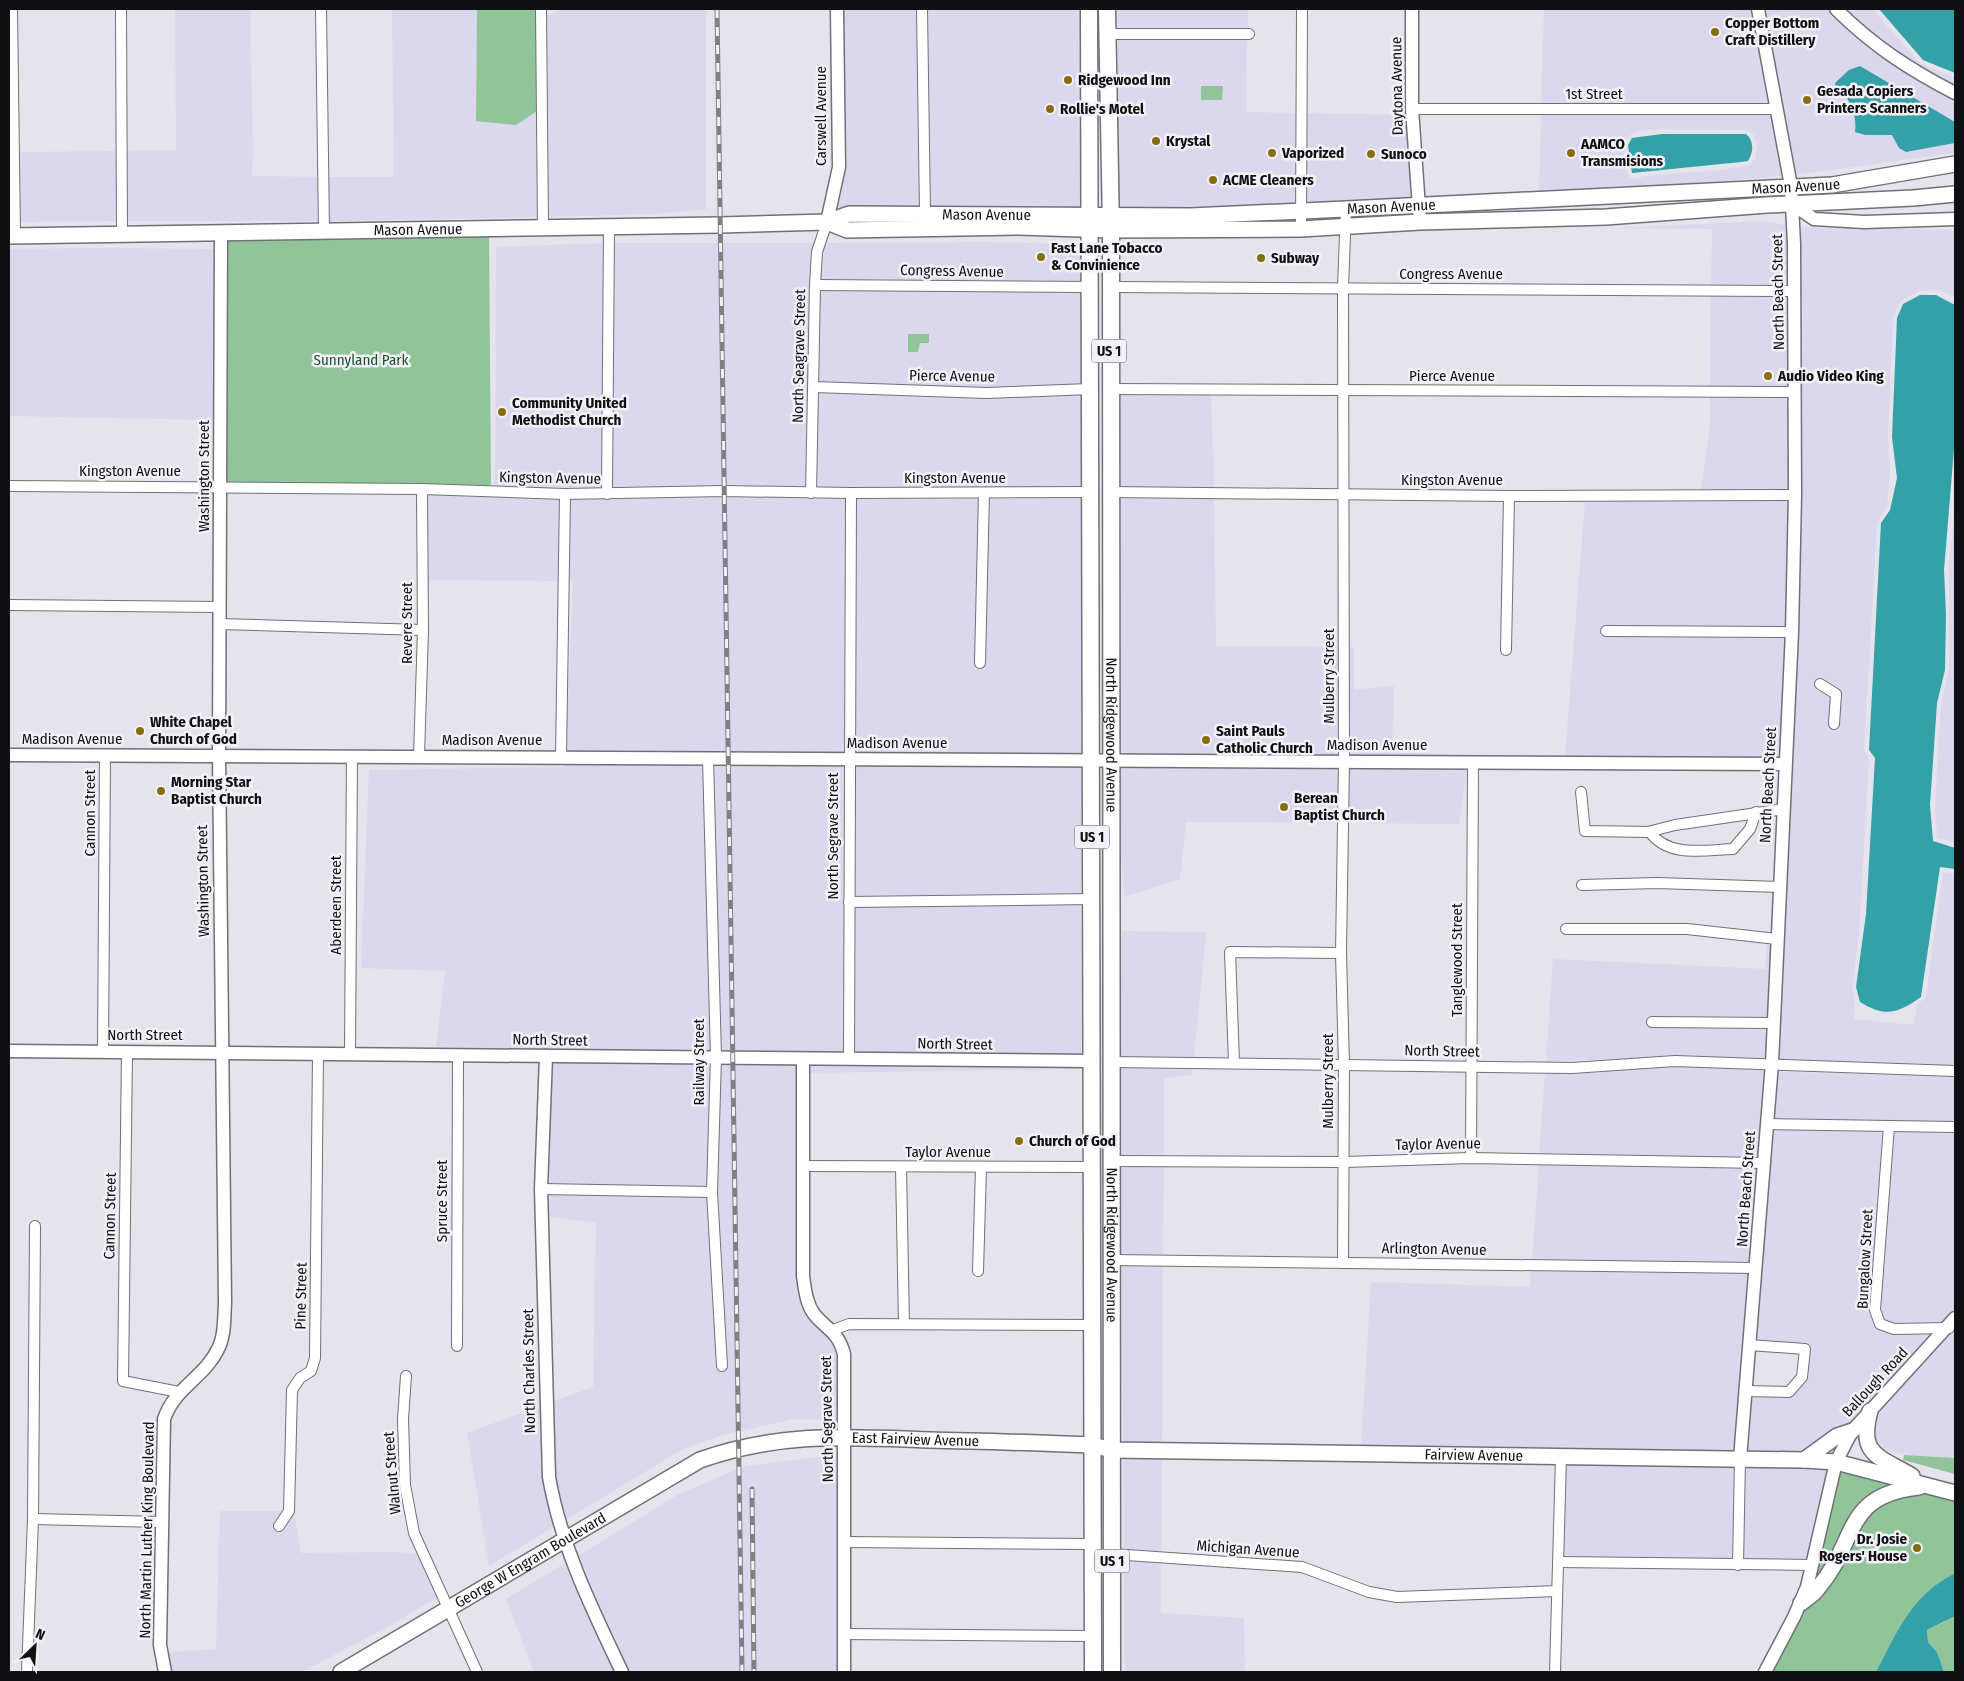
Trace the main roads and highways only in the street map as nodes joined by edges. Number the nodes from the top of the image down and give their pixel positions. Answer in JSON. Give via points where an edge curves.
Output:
{"nodes":[{"id":1,"x":1088,"y":9,"type":"edge"},
{"id":2,"x":1107,"y":9,"type":"edge"},
{"id":3,"x":1955,"y":164,"type":"edge"},
{"id":4,"x":1955,"y":194,"type":"edge"},
{"id":5,"x":827,"y":222,"type":"junction"},
{"id":6,"x":1090,"y":222,"type":"junction"},
{"id":7,"x":1110,"y":223,"type":"junction"},
{"id":8,"x":12,"y":236,"type":"edge"},
{"id":9,"x":1092,"y":1238,"type":"junction"},
{"id":10,"x":1111,"y":1260,"type":"junction"},
{"id":11,"x":1870,"y":1411,"type":"road end"},
{"id":12,"x":1852,"y":1431,"type":"road end"},
{"id":13,"x":1092,"y":1446,"type":"junction"},
{"id":14,"x":1112,"y":1450,"type":"junction"},
{"id":15,"x":721,"y":1452,"type":"joint"},
{"id":16,"x":1804,"y":1460,"type":"junction"},
{"id":17,"x":1928,"y":1486,"type":"junction"},
{"id":18,"x":1955,"y":1493,"type":"edge"},
{"id":19,"x":1801,"y":1604,"type":"road end"},
{"id":20,"x":341,"y":1672,"type":"edge"},
{"id":21,"x":1093,"y":1672,"type":"edge"},
{"id":22,"x":1112,"y":1672,"type":"edge"}],
"edges":[{"from":1,"to":6,"type":"main road","name":"North Ridgewood Avenue","number":"US 1"},
{"from":2,"to":7,"type":"main road","name":"North Ridgewood Avenue","number":"US 1"},
{"from":3,"to":7,"type":"main road","name":"Mason Avenue","via":[[1832,184]]},
{"from":4,"to":7,"type":"main road","name":"Mason Avenue","via":[[1606,217],[1301,229]]},
{"from":5,"to":6,"type":"main road","name":"Mason Avenue","via":[[847,230],[1019,227]]},
{"from":5,"to":6,"type":"main road","name":"Mason Avenue","via":[[846,214],[925,214]]},
{"from":5,"to":8,"type":"main road","name":"Mason Avenue"},
{"from":6,"to":7,"type":"main road","name":"Mason Avenue"},
{"from":6,"to":9,"type":"main road","name":"North Ridgewood Avenue","number":"US 1"},
{"from":7,"to":10,"type":"main road","name":"North Ridgewood Avenue","number":"US 1"},
{"from":9,"to":10,"type":"main road"},
{"from":9,"to":13,"type":"main road","name":"North Ridgewood Avenue","number":"US 1"},
{"from":10,"to":14,"type":"main road","name":"North Ridgewood Avenue","number":"US 1"},
{"from":11,"to":17,"type":"main road","via":[[1865,1430],[1866,1441],[1873,1453]]},
{"from":12,"to":16,"type":"main road","via":[[1837,1436]]},
{"from":13,"to":14,"type":"main road","name":"East Fairview Avenue"},
{"from":13,"to":15,"type":"main road","name":"East Fairview Avenue","via":[[844,1436],[787,1438]]},
{"from":13,"to":21,"type":"main road","name":"North Ridgewood Avenue","number":"US 1"},
{"from":14,"to":16,"type":"main road","name":"Fairview Avenue"},
{"from":14,"to":22,"type":"main road","name":"North Ridgewood Avenue","number":"US 1"},
{"from":15,"to":20,"type":"main road","name":"George W Engram Boulevard","via":[[700,1460],[627,1501],[565,1541]]},
{"from":16,"to":17,"type":"main road","name":"Fairview Avenue","via":[[1836,1462]]},
{"from":17,"to":18,"type":"main road"},
{"from":17,"to":19,"type":"main road","via":[[1890,1492],[1872,1500],[1858,1516],[1818,1588]]}]}
